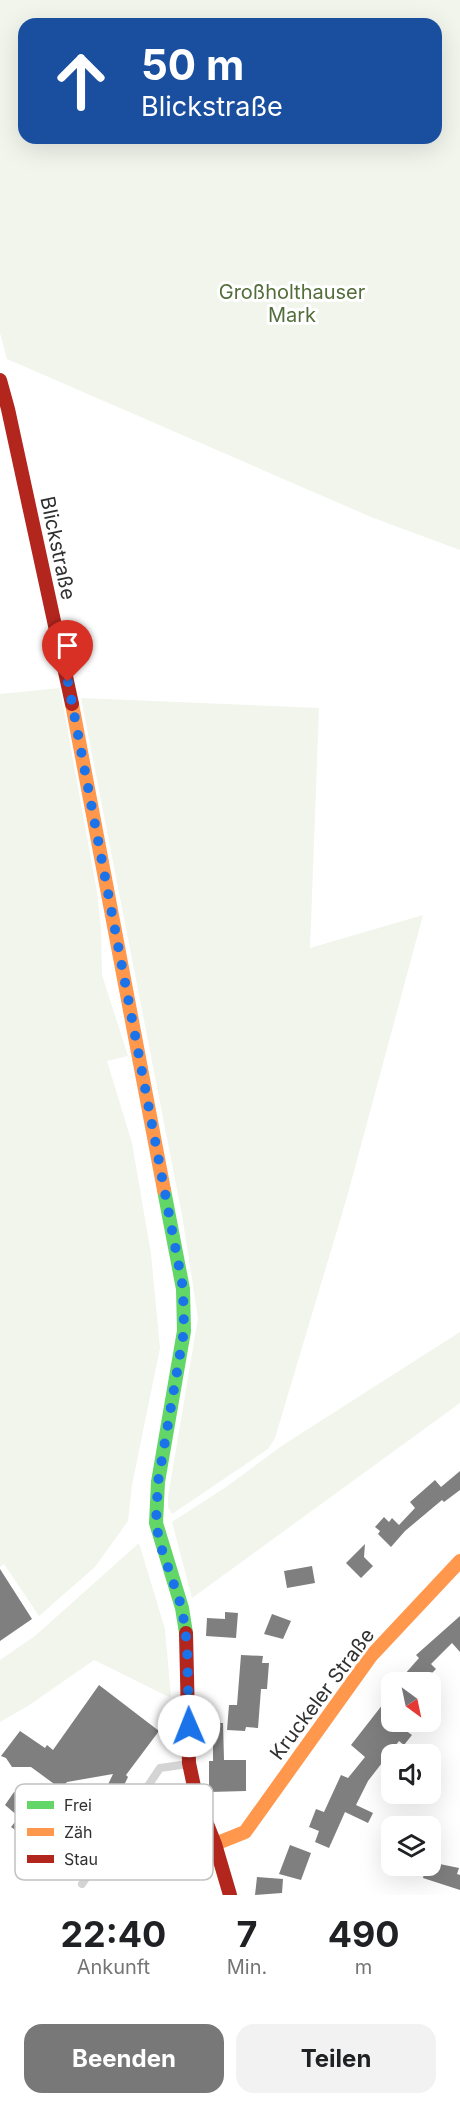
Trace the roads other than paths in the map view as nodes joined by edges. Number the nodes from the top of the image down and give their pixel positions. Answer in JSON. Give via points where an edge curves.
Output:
{"nodes":[{"id":1,"x":0,"y":380,"type":"edge"},
{"id":2,"x":460,"y":1561,"type":"edge"},
{"id":3,"x":189,"y":1763,"type":"junction"},
{"id":4,"x":149,"y":1784,"type":"edge"},
{"id":5,"x":193,"y":1784,"type":"edge"},
{"id":6,"x":214,"y":1845,"type":"joint"},
{"id":7,"x":85,"y":1880,"type":"edge"},
{"id":8,"x":82,"y":1884,"type":"dead end"},
{"id":9,"x":230,"y":1895,"type":"edge"}],
"edges":[{"from":1,"to":3,"type":"street","name":"Blickstraße","via":[[68,682],[183,1288],[184,1331],[156,1499],[156,1523],[182,1608],[187,1644]]},
{"from":2,"to":6,"type":"street","name":"Kruckeler Straße","via":[[370,1656],[245,1832]]},
{"from":3,"to":4,"type":"lane","via":[[160,1768]]},
{"from":3,"to":5,"type":"street","name":"Blickstraße"},
{"from":6,"to":9,"type":"street","name":"Blickstraße"},
{"from":7,"to":8,"type":"lane"}]}
